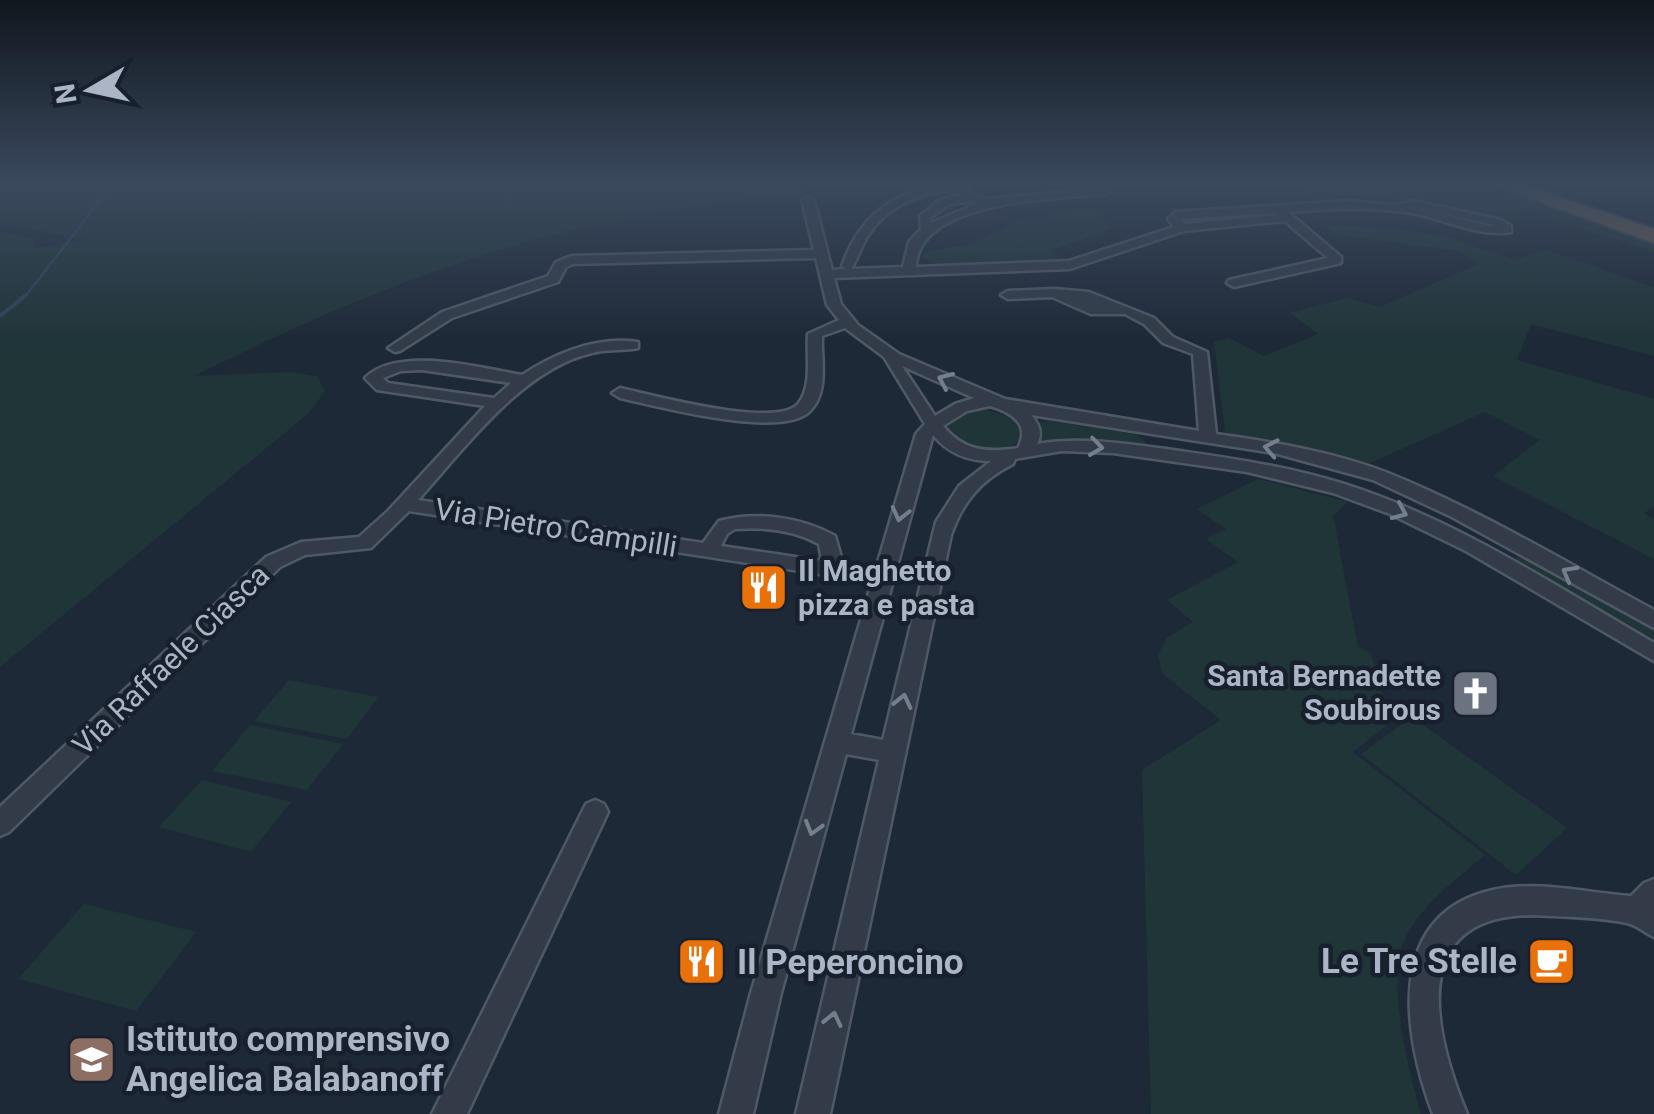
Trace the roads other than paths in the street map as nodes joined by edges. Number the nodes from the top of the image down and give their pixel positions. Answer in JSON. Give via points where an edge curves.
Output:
{"nodes":[{"id":1,"x":816,"y":237,"type":"edge"},
{"id":2,"x":859,"y":237,"type":"edge"},
{"id":3,"x":919,"y":237,"type":"edge"},
{"id":4,"x":1155,"y":237,"type":"edge"},
{"id":5,"x":1311,"y":237,"type":"edge"},
{"id":6,"x":820,"y":254,"type":"junction"},
{"id":7,"x":848,"y":266,"type":"dead end"},
{"id":8,"x":909,"y":271,"type":"junction"},
{"id":9,"x":825,"y":274,"type":"junction"},
{"id":10,"x":1234,"y":283,"type":"dead end"},
{"id":11,"x":1008,"y":295,"type":"dead end"},
{"id":12,"x":847,"y":322,"type":"junction"},
{"id":13,"x":633,"y":346,"type":"dead end"},
{"id":14,"x":395,"y":348,"type":"dead end"},
{"id":15,"x":882,"y":350,"type":"junction"},
{"id":16,"x":427,"y":367,"type":"junction"},
{"id":17,"x":467,"y":372,"type":"junction"},
{"id":18,"x":529,"y":381,"type":"junction"},
{"id":19,"x":401,"y":390,"type":"junction"},
{"id":20,"x":620,"y":393,"type":"dead end"},
{"id":21,"x":443,"y":396,"type":"junction"},
{"id":22,"x":496,"y":404,"type":"junction"},
{"id":23,"x":1008,"y":406,"type":"junction"},
{"id":24,"x":933,"y":424,"type":"junction"},
{"id":25,"x":1170,"y":432,"type":"junction"},
{"id":26,"x":1208,"y":438,"type":"junction"},
{"id":27,"x":1017,"y":456,"type":"junction"},
{"id":28,"x":1170,"y":456,"type":"junction"},
{"id":29,"x":403,"y":504,"type":"junction"},
{"id":30,"x":1517,"y":544,"type":"junction"},
{"id":31,"x":708,"y":552,"type":"junction"},
{"id":32,"x":1492,"y":560,"type":"junction"},
{"id":33,"x":834,"y":569,"type":"junction"},
{"id":34,"x":884,"y":577,"type":"junction"},
{"id":35,"x":1654,"y":620,"type":"edge"},
{"id":36,"x":1654,"y":653,"type":"edge"},
{"id":37,"x":838,"y":742,"type":"junction"},
{"id":38,"x":891,"y":752,"type":"junction"},
{"id":39,"x":595,"y":812,"type":"dead end"},
{"id":40,"x":0,"y":824,"type":"edge"},
{"id":41,"x":1648,"y":908,"type":"edge"},
{"id":42,"x":449,"y":1114,"type":"edge"},
{"id":43,"x":736,"y":1114,"type":"edge"},
{"id":44,"x":813,"y":1114,"type":"edge"},
{"id":45,"x":1450,"y":1114,"type":"edge"}],
"edges":[{"from":1,"to":6,"type":"street"},
{"from":2,"to":7,"type":"street"},
{"from":3,"to":8,"type":"street"},
{"from":4,"to":8,"type":"street","via":[[1070,265]]},
{"from":5,"to":10,"type":"street","via":[[1338,259]]},
{"from":6,"to":9,"type":"street"},
{"from":6,"to":14,"type":"street","via":[[565,262],[556,278],[447,315]]},
{"from":8,"to":9,"type":"street"},
{"from":9,"to":12,"type":"street","via":[[831,300]]},
{"from":11,"to":26,"type":"street","via":[[1054,293],[1087,309],[1127,310],[1165,338],[1196,349],[1202,356]]},
{"from":12,"to":15,"type":"street"},
{"from":12,"to":20,"type":"street","via":[[815,334],[816,380],[802,410],[790,418],[735,415]]},
{"from":13,"to":18,"type":"street","via":[[581,349]]},
{"from":23,"to":15,"type":"street","one_way":true},
{"from":15,"to":24,"type":"street"},
{"from":16,"to":17,"type":"street"},
{"from":16,"to":19,"type":"street"},
{"from":16,"to":19,"type":"street","via":[[393,366],[374,375],[377,385]]},
{"from":17,"to":18,"type":"street"},
{"from":17,"to":21,"type":"street"},
{"from":18,"to":22,"type":"street"},
{"from":19,"to":21,"type":"street"},
{"from":21,"to":22,"type":"street"},
{"from":22,"to":29,"type":"street"},
{"from":23,"to":24,"type":"street","via":[[964,404]]},
{"from":23,"to":25,"type":"street"},
{"from":23,"to":27,"type":"street","via":[[1032,428]]},
{"from":24,"to":27,"type":"street","via":[[966,452]]},
{"from":24,"to":34,"type":"street","one_way":true,"via":[[922,438]]},
{"from":25,"to":26,"type":"street"},
{"from":25,"to":28,"type":"street"},
{"from":30,"to":26,"type":"street","one_way":true,"via":[[1372,474]]},
{"from":27,"to":28,"type":"street","one_way":true,"via":[[1076,444]]},
{"from":38,"to":27,"type":"street","one_way":true,"via":[[948,515],[978,475]]},
{"from":28,"to":32,"type":"street","one_way":true,"via":[[1268,470],[1350,492]]},
{"from":29,"to":31,"type":"street","name":"Via Pietro Campilli"},
{"from":29,"to":40,"type":"street","name":"Via Raffaele Ciasca","via":[[364,543],[302,548],[273,562]]},
{"from":30,"to":32,"type":"street"},
{"from":35,"to":30,"type":"street","one_way":true},
{"from":31,"to":33,"type":"street","name":"Via Pietro Campilli"},
{"from":31,"to":33,"type":"street","name":"Via Pietro Campilli","via":[[718,532],[733,523],[808,530],[831,545]]},
{"from":32,"to":36,"type":"street"},
{"from":33,"to":34,"type":"street","name":"Via Pietro Campilli"},
{"from":34,"to":37,"type":"street"},
{"from":37,"to":38,"type":"street"},
{"from":37,"to":43,"type":"street","one_way":true},
{"from":44,"to":38,"type":"street","one_way":true},
{"from":39,"to":42,"type":"street"},
{"from":41,"to":45,"type":"street","via":[[1493,903],[1460,915],[1447,928],[1430,961],[1424,1007],[1430,1055]]}]}
